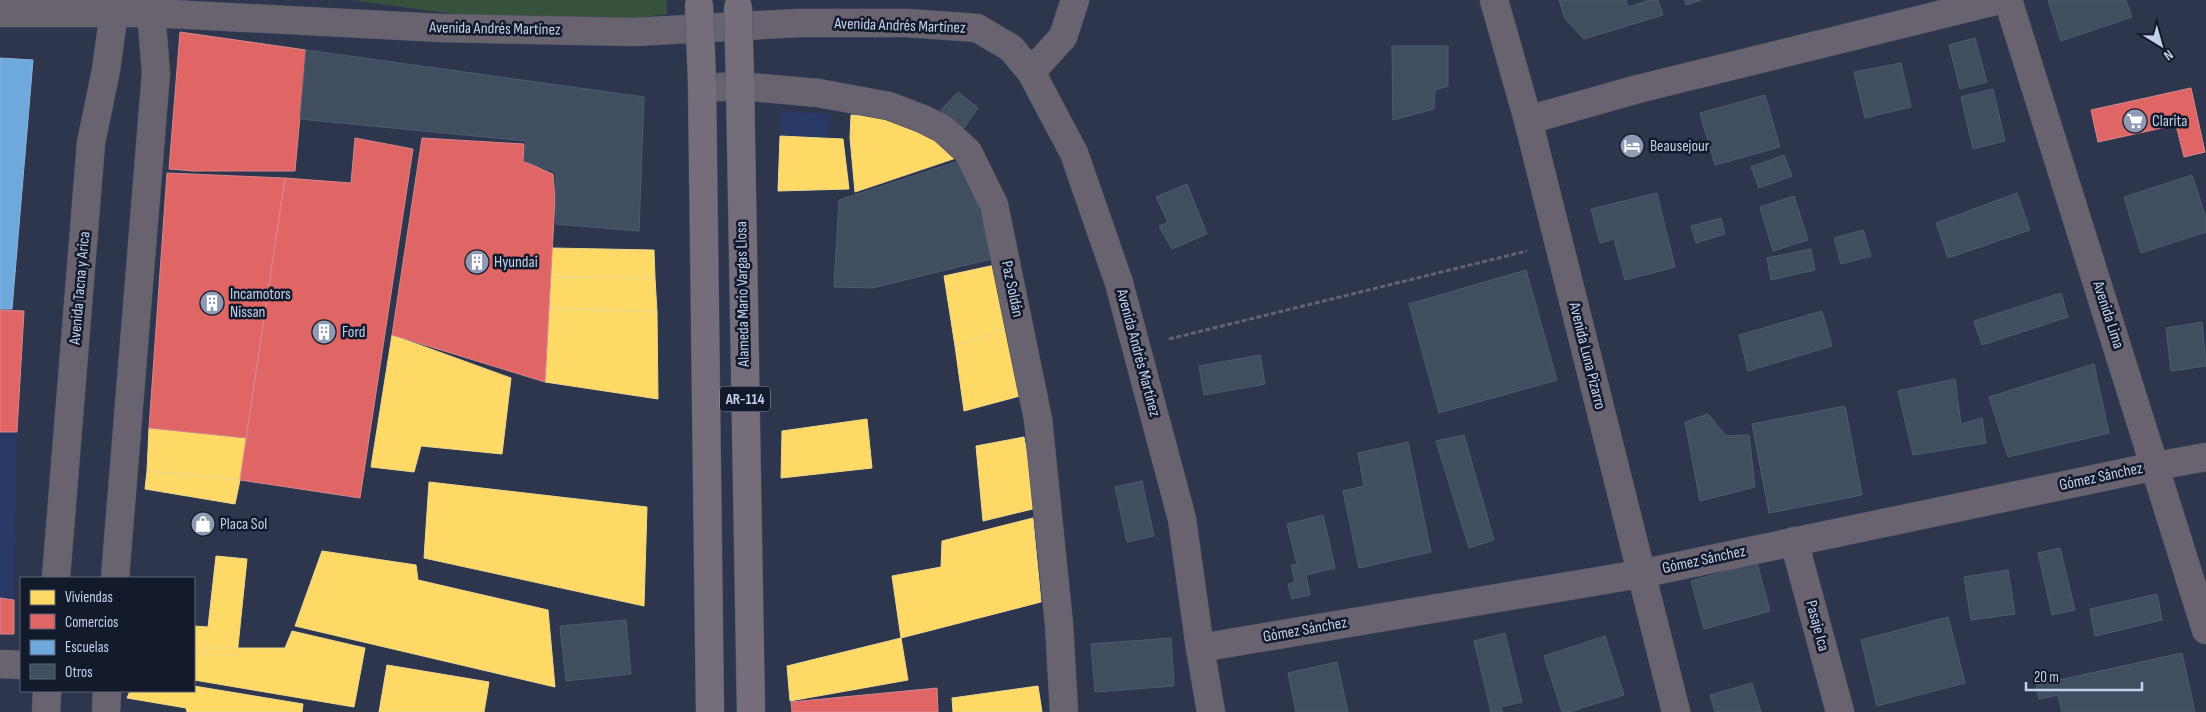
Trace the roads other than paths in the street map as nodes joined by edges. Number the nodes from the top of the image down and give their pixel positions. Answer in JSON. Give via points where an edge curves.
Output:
{"nodes":[{"id":1,"x":1075,"y":0,"type":"edge"},
{"id":2,"x":1494,"y":0,"type":"edge"},
{"id":3,"x":2000,"y":0,"type":"edge"},
{"id":4,"x":2008,"y":0,"type":"edge"},
{"id":5,"x":699,"y":2,"type":"edge"},
{"id":6,"x":738,"y":3,"type":"edge"},
{"id":7,"x":113,"y":6,"type":"edge"},
{"id":8,"x":151,"y":6,"type":"edge"},
{"id":9,"x":0,"y":12,"type":"edge"},
{"id":10,"x":1031,"y":72,"type":"junction"},
{"id":11,"x":740,"y":83,"type":"junction"},
{"id":12,"x":702,"y":85,"type":"junction"},
{"id":13,"x":1528,"y":120,"type":"junction"},
{"id":14,"x":2206,"y":457,"type":"edge"},
{"id":15,"x":2156,"y":466,"type":"junction"},
{"id":16,"x":1794,"y":541,"type":"junction"},
{"id":17,"x":1640,"y":574,"type":"junction"},
{"id":18,"x":56,"y":577,"type":"edge"},
{"id":19,"x":115,"y":577,"type":"edge"},
{"id":20,"x":2206,"y":630,"type":"edge"},
{"id":21,"x":1200,"y":648,"type":"junction"},
{"id":22,"x":0,"y":664,"type":"edge"},
{"id":23,"x":20,"y":665,"type":"edge"},
{"id":24,"x":47,"y":692,"type":"edge"},
{"id":25,"x":107,"y":692,"type":"edge"},
{"id":26,"x":46,"y":712,"type":"edge"},
{"id":27,"x":106,"y":712,"type":"edge"},
{"id":28,"x":710,"y":712,"type":"edge"},
{"id":29,"x":751,"y":712,"type":"edge"},
{"id":30,"x":1064,"y":712,"type":"edge"},
{"id":31,"x":1211,"y":712,"type":"edge"},
{"id":32,"x":1676,"y":712,"type":"edge"},
{"id":33,"x":1840,"y":712,"type":"edge"}],
"edges":[{"from":1,"to":10,"type":"street","via":[[1063,37]]},
{"from":2,"to":13,"type":"street","name":"Avenida Luna Pizarro"},
{"from":3,"to":13,"type":"street","via":[[1638,89]]},
{"from":4,"to":15,"type":"street","name":"Avenida Lima"},
{"from":5,"to":12,"type":"main road","number":"AR-114","bridge":true},
{"from":6,"to":11,"type":"main road","number":"AR-114","bridge":true},
{"from":7,"to":8,"type":"street","name":"Avenida Andrés Martínez"},
{"from":7,"to":9,"type":"street","name":"Avenida Andrés Martínez"},
{"from":7,"to":18,"type":"street","name":"Avenida Tacna y Arica","via":[[106,70],[91,143]]},
{"from":8,"to":10,"type":"street","name":"Avenida Andrés Martínez","via":[[440,28],[634,32],[798,24],[907,23],[977,28],[1011,48]]},
{"from":8,"to":19,"type":"street","via":[[156,73]]},
{"from":10,"to":21,"type":"street","name":"Avenida Andrés Martínez","via":[[1074,153],[1119,283],[1182,519]]},
{"from":11,"to":12,"type":"street","name":"Paz Soldán"},
{"from":11,"to":29,"type":"main road","name":"Alameda Mario Vargas Llosa","number":"AR-114"},
{"from":11,"to":30,"type":"street","name":"Paz Soldán","via":[[889,106],[942,130],[968,152],[994,205],[1038,419],[1059,624]]},
{"from":12,"to":28,"type":"main road","number":"AR-114"},
{"from":13,"to":17,"type":"street","name":"Avenida Luna Pizarro"},
{"from":14,"to":15,"type":"street","name":"Gómez Sánchez"},
{"from":15,"to":16,"type":"street","name":"Gómez Sánchez"},
{"from":15,"to":20,"type":"street","name":"Avenida Lima"},
{"from":16,"to":17,"type":"street","name":"Gómez Sánchez"},
{"from":16,"to":33,"type":"street","name":"Pasaje Ica"},
{"from":17,"to":21,"type":"street","name":"Gómez Sánchez"},
{"from":17,"to":32,"type":"street","name":"Avenida Luna Pizarro"},
{"from":21,"to":31,"type":"street","name":"Avenida Andrés Martínez"},
{"from":22,"to":23,"type":"street"},
{"from":24,"to":26,"type":"street"},
{"from":25,"to":27,"type":"street"}]}
